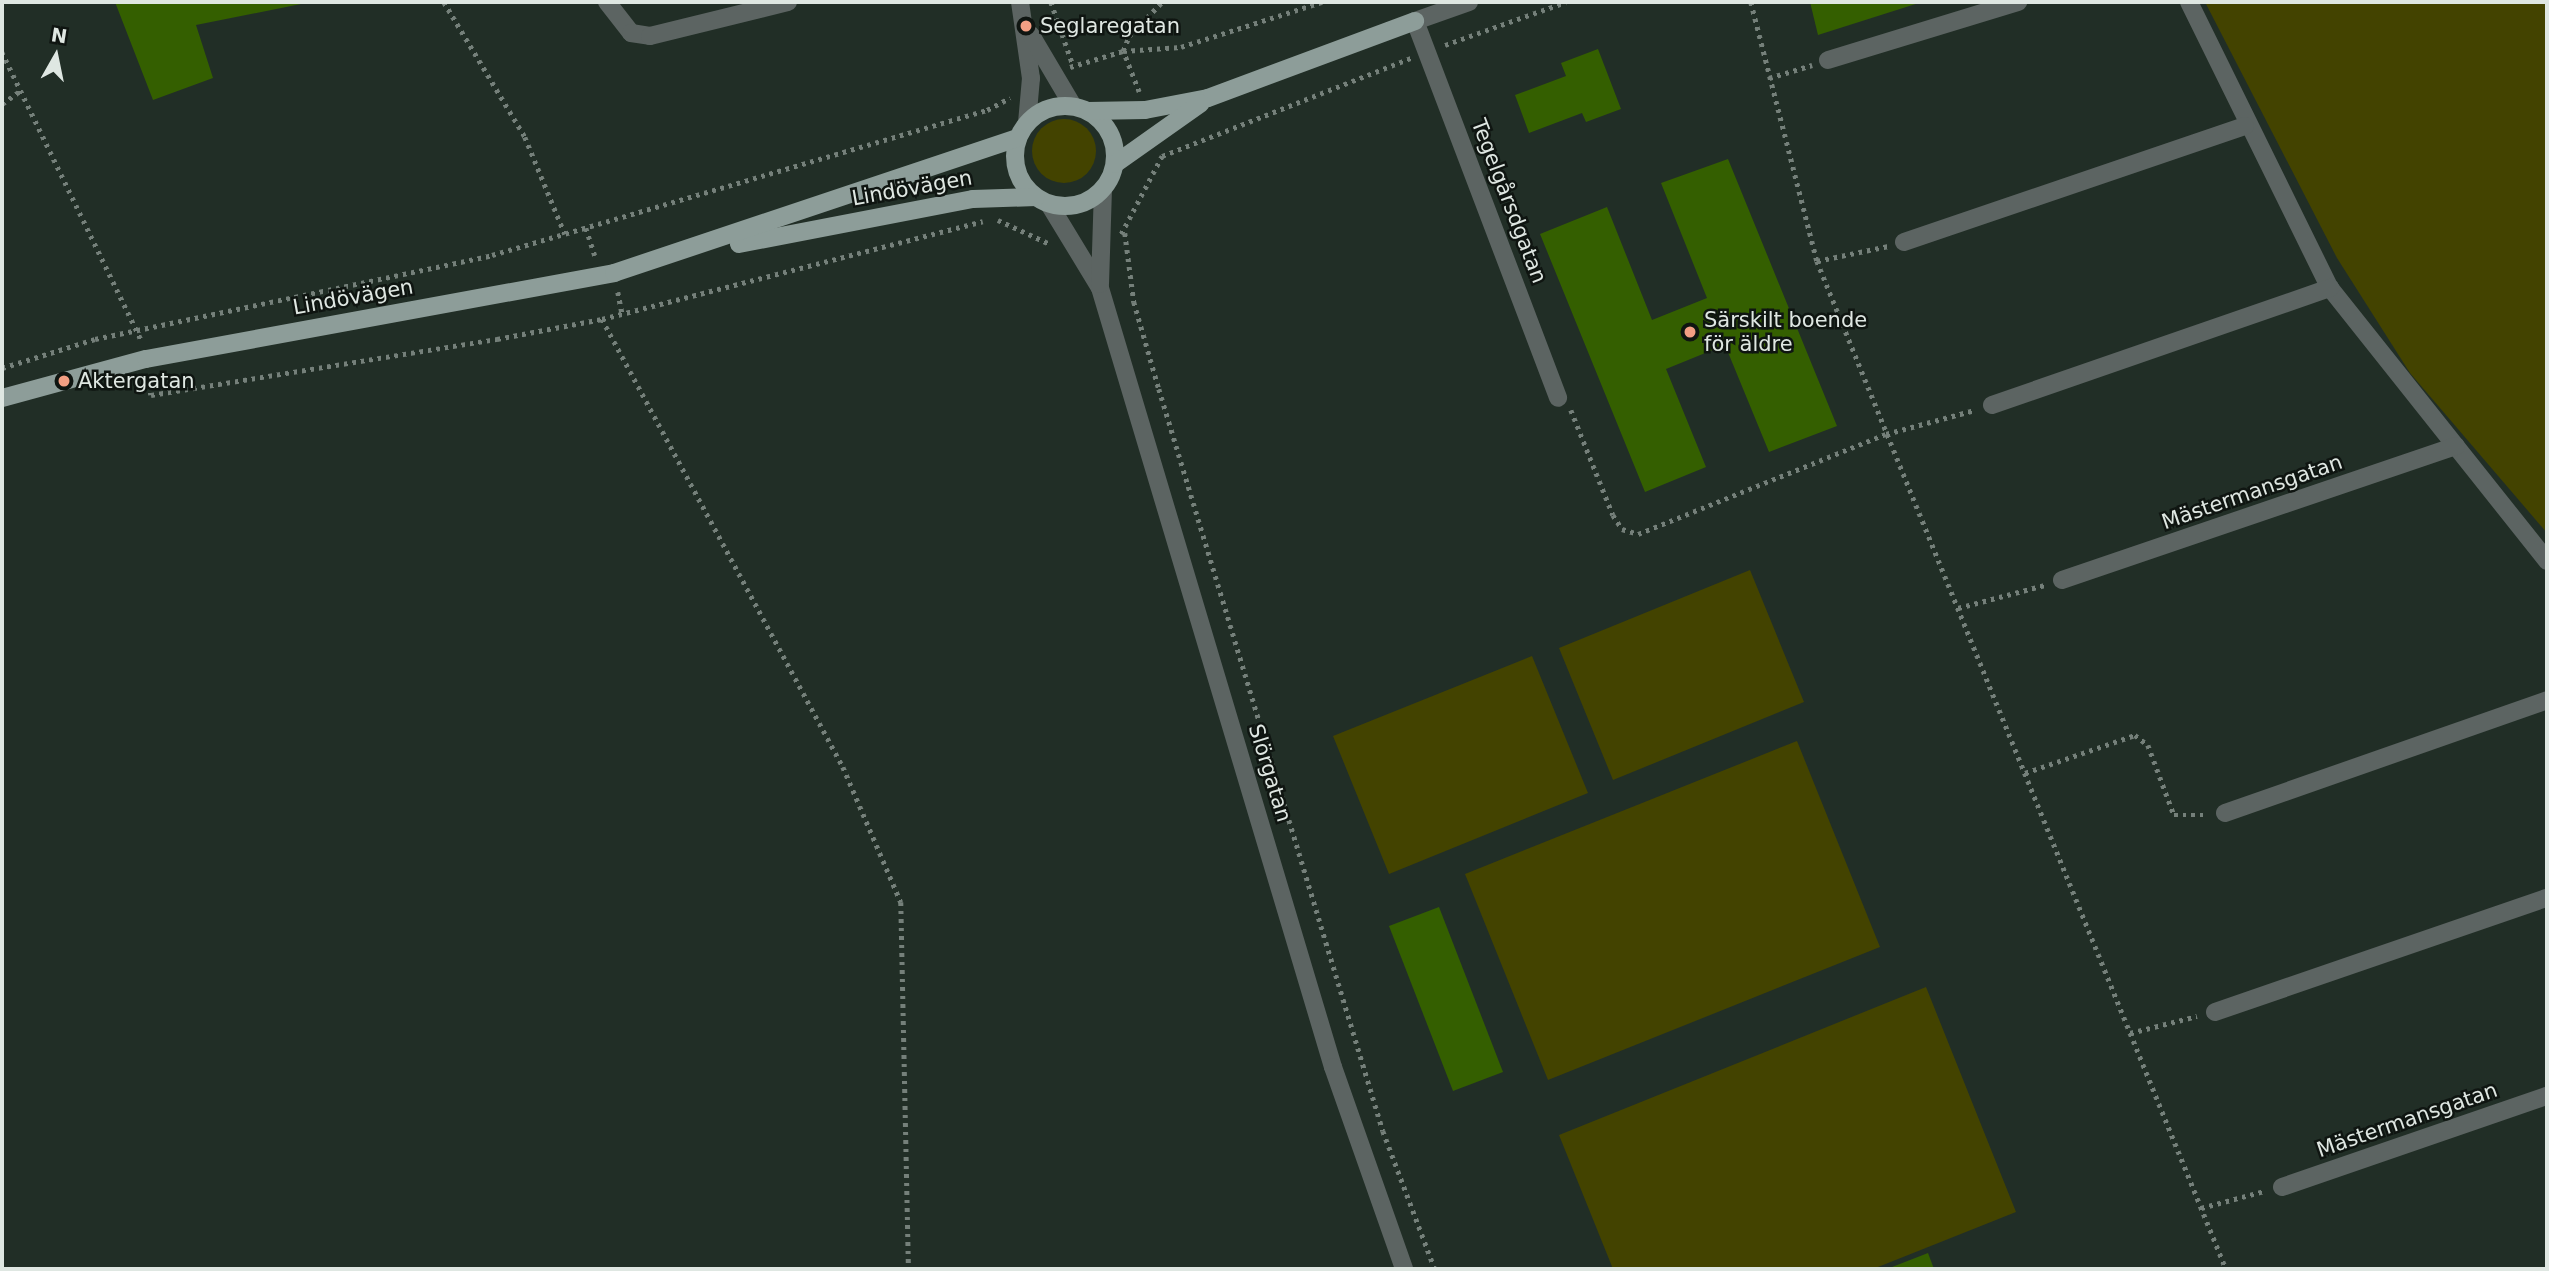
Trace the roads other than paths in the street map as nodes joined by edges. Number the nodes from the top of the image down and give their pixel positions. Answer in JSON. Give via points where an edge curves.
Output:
{"nodes":[{"id":1,"x":607,"y":2,"type":"edge"},
{"id":2,"x":788,"y":2,"type":"edge"},
{"id":3,"x":1020,"y":2,"type":"edge"},
{"id":4,"x":1469,"y":2,"type":"edge"},
{"id":5,"x":2018,"y":2,"type":"edge"},
{"id":6,"x":2189,"y":2,"type":"edge"},
{"id":7,"x":1415,"y":21,"type":"junction"},
{"id":8,"x":1026,"y":26,"type":"junction"},
{"id":9,"x":1828,"y":60,"type":"road end"},
{"id":10,"x":1208,"y":97,"type":"junction"},
{"id":11,"x":1081,"y":108,"type":"junction"},
{"id":12,"x":2245,"y":125,"type":"junction"},
{"id":13,"x":1022,"y":131,"type":"junction"},
{"id":14,"x":1115,"y":164,"type":"junction"},
{"id":15,"x":1102,"y":190,"type":"junction"},
{"id":16,"x":1042,"y":200,"type":"junction"},
{"id":17,"x":1904,"y":242,"type":"road end"},
{"id":18,"x":673,"y":257,"type":"junction"},
{"id":19,"x":1100,"y":288,"type":"junction"},
{"id":20,"x":2330,"y":288,"type":"junction"},
{"id":21,"x":41,"y":387,"type":"junction"},
{"id":22,"x":2,"y":398,"type":"edge"},
{"id":23,"x":1558,"y":398,"type":"road end"},
{"id":24,"x":2,"y":404,"type":"edge"},
{"id":25,"x":1992,"y":405,"type":"road end"},
{"id":26,"x":2456,"y":446,"type":"junction"},
{"id":27,"x":2547,"y":561,"type":"edge"},
{"id":28,"x":2062,"y":580,"type":"road end"},
{"id":29,"x":2547,"y":700,"type":"edge"},
{"id":30,"x":2225,"y":813,"type":"road end"},
{"id":31,"x":2547,"y":898,"type":"edge"},
{"id":32,"x":2215,"y":1012,"type":"road end"},
{"id":33,"x":2547,"y":1096,"type":"edge"},
{"id":34,"x":2281,"y":1187,"type":"road end"},
{"id":35,"x":1404,"y":1269,"type":"edge"}],
"edges":[{"from":1,"to":2,"type":"street","via":[[631,33],[650,36]]},
{"from":3,"to":8,"type":"street"},
{"from":4,"to":7,"type":"street"},
{"from":5,"to":9,"type":"street"},
{"from":6,"to":12,"type":"street"},
{"from":7,"to":10,"type":"main road"},
{"from":7,"to":23,"type":"street","name":"Tegelgårsdgatan"},
{"from":8,"to":11,"type":"street","via":[[1052,72]]},
{"from":8,"to":13,"type":"street","via":[[1031,78]]},
{"from":10,"to":11,"type":"main road","via":[[1145,110]]},
{"from":10,"to":14,"type":"main road"},
{"from":11,"to":13,"type":"main road","via":[[1040,112]]},
{"from":11,"to":14,"type":"main road","via":[[1111,135]]},
{"from":12,"to":17,"type":"street"},
{"from":12,"to":20,"type":"street"},
{"from":13,"to":16,"type":"main road","via":[[1017,170]]},
{"from":13,"to":18,"type":"main road","name":"Lindövägen"},
{"from":14,"to":15,"type":"main road"},
{"from":15,"to":16,"type":"main road","via":[[1077,205]]},
{"from":15,"to":19,"type":"street","name":"Slörgatan"},
{"from":16,"to":18,"type":"main road","name":"Lindövägen","via":[[973,199]]},
{"from":16,"to":19,"type":"street","name":"Slörgatan"},
{"from":18,"to":21,"type":"main road","name":"Lindövägen","via":[[159,357]]},
{"from":19,"to":35,"type":"street","name":"Slörgatan","via":[[1333,1067]]},
{"from":20,"to":25,"type":"street"},
{"from":20,"to":26,"type":"street"},
{"from":21,"to":22,"type":"main road","name":"Lindövägen"},
{"from":21,"to":24,"type":"main road","name":"Lindövägen"},
{"from":26,"to":27,"type":"street"},
{"from":26,"to":28,"type":"street","name":"Mästermansgatan"},
{"from":29,"to":30,"type":"street"},
{"from":31,"to":32,"type":"street"},
{"from":33,"to":34,"type":"street","name":"Mästermansgatan"}]}
